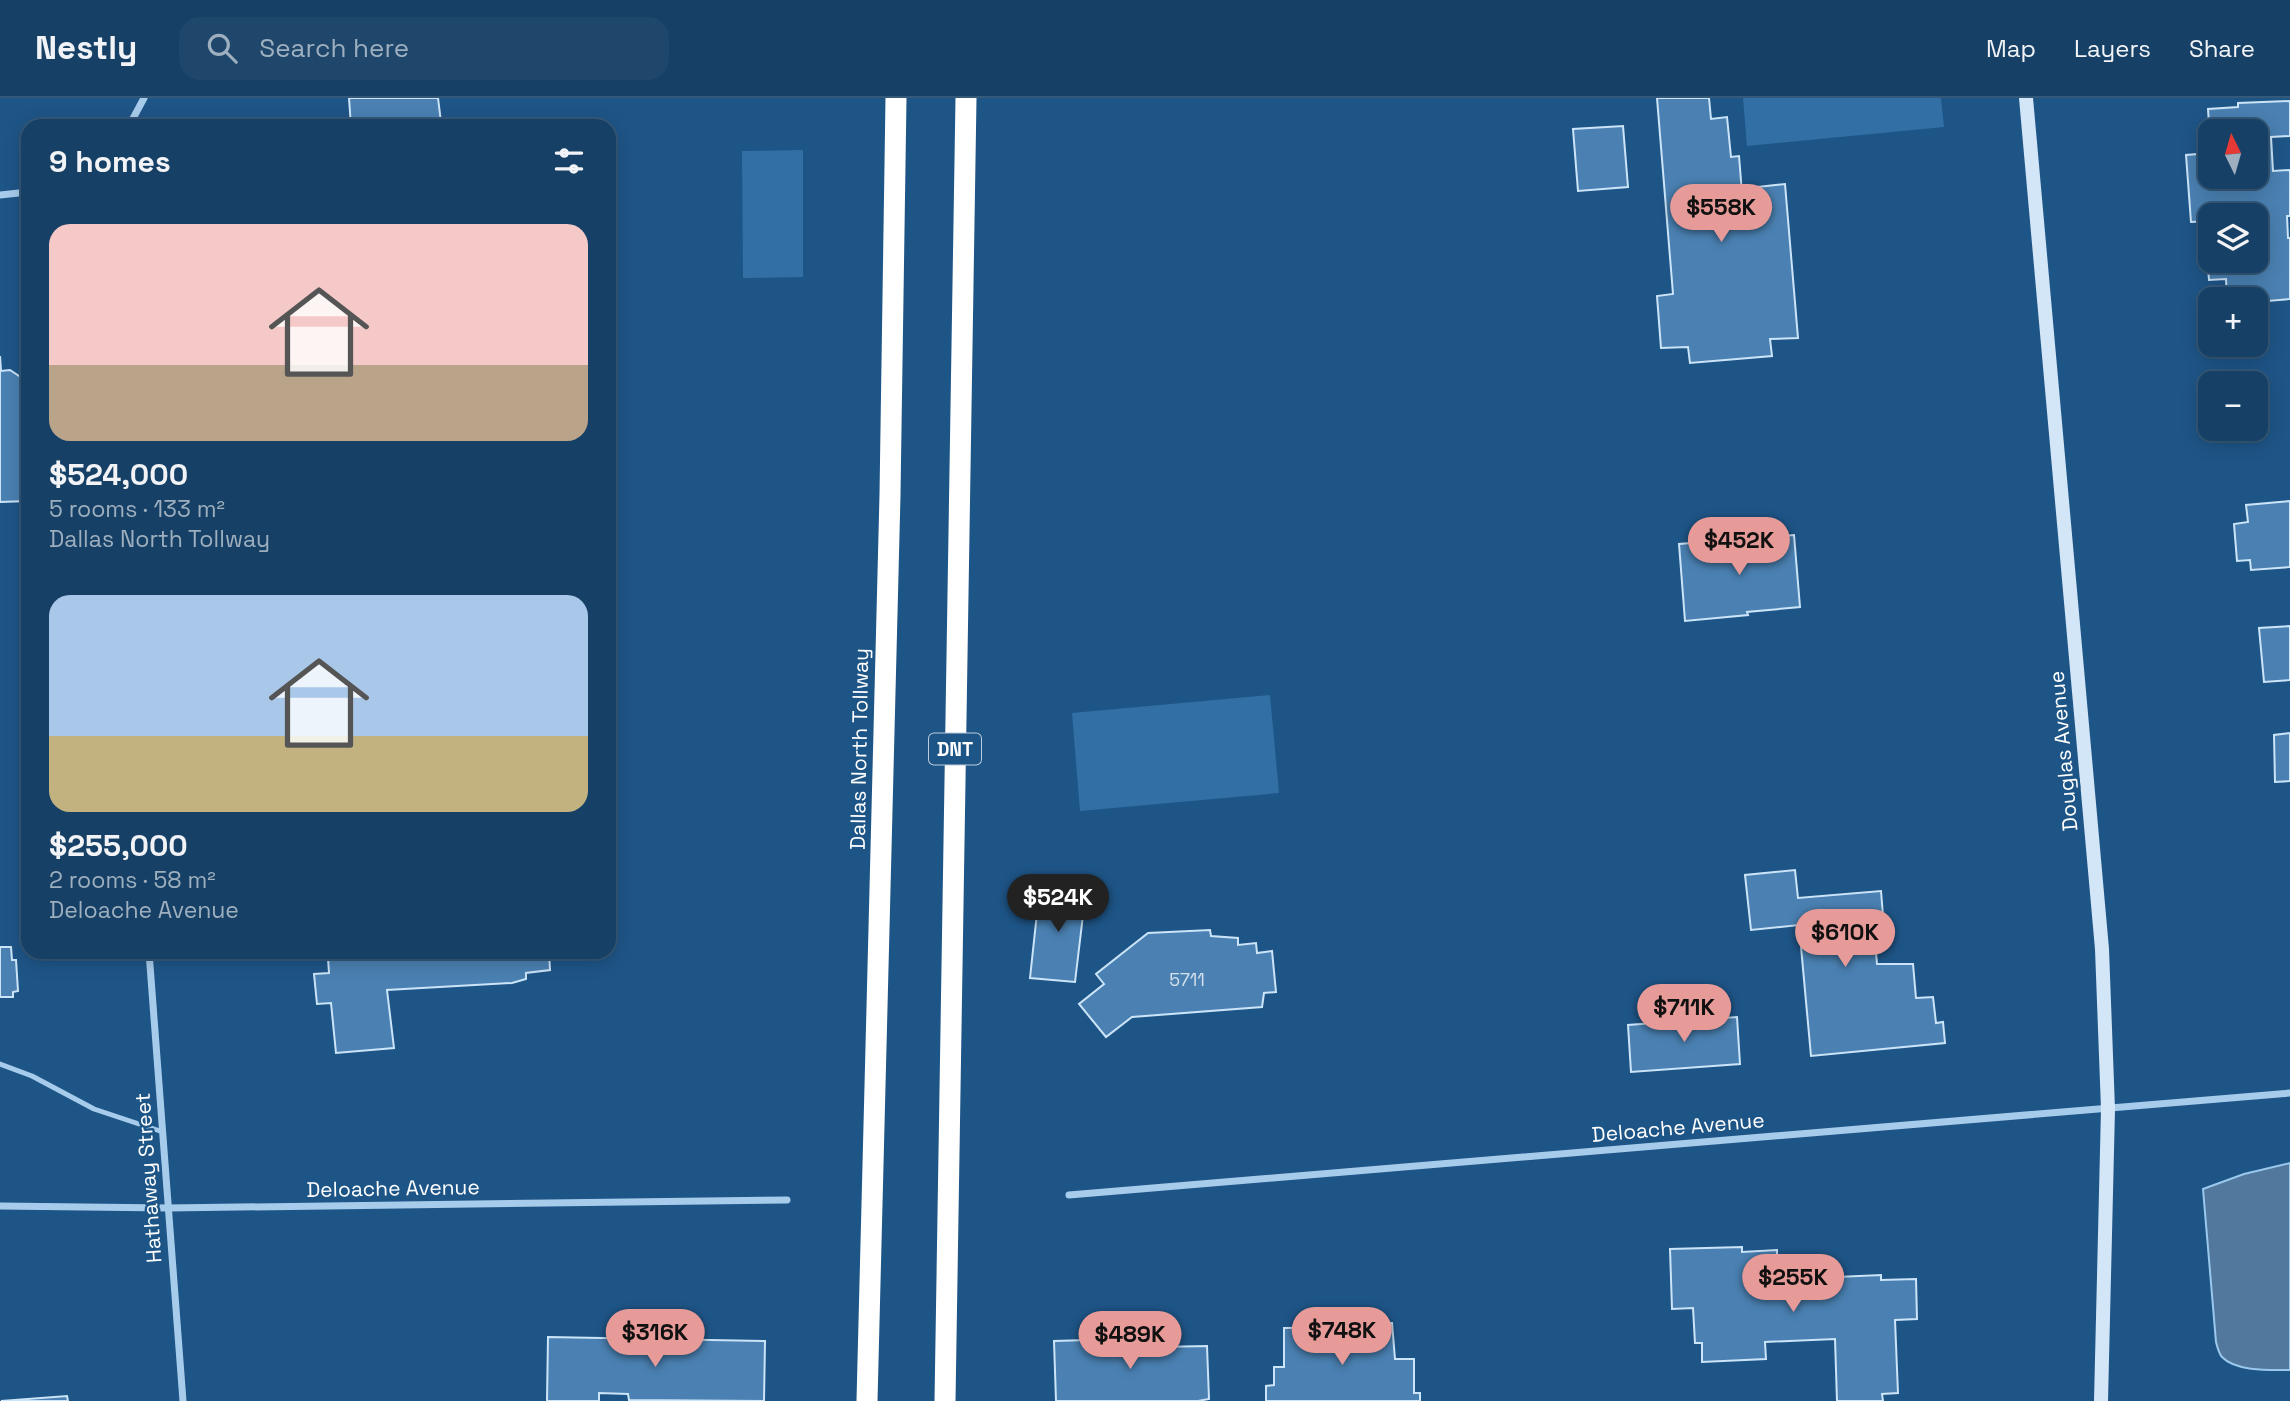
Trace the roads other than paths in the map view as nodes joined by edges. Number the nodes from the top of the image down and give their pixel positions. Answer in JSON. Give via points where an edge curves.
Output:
{"nodes":[{"id":1,"x":145,"y":98,"type":"edge"},
{"id":2,"x":897,"y":98,"type":"edge"},
{"id":3,"x":966,"y":98,"type":"edge"},
{"id":4,"x":2026,"y":98,"type":"edge"},
{"id":5,"x":133,"y":119,"type":"edge"},
{"id":6,"x":21,"y":193,"type":"edge"},
{"id":7,"x":0,"y":195,"type":"edge"},
{"id":8,"x":150,"y":959,"type":"edge"},
{"id":9,"x":0,"y":1065,"type":"edge"},
{"id":10,"x":2290,"y":1093,"type":"edge"},
{"id":11,"x":2108,"y":1109,"type":"junction"},
{"id":12,"x":163,"y":1132,"type":"junction"},
{"id":13,"x":1069,"y":1195,"type":"dead end"},
{"id":14,"x":787,"y":1200,"type":"dead end"},
{"id":15,"x":0,"y":1206,"type":"edge"},
{"id":16,"x":168,"y":1208,"type":"junction"},
{"id":17,"x":183,"y":1401,"type":"edge"},
{"id":18,"x":867,"y":1401,"type":"edge"},
{"id":19,"x":945,"y":1401,"type":"edge"},
{"id":20,"x":2101,"y":1401,"type":"edge"}],
"edges":[{"from":1,"to":5,"type":"street"},
{"from":2,"to":18,"type":"highway","name":"Dallas North Tollway"},
{"from":3,"to":19,"type":"highway","number":"DNT"},
{"from":4,"to":11,"type":"street","name":"Douglas Avenue","via":[[2099,912]]},
{"from":6,"to":7,"type":"street"},
{"from":8,"to":12,"type":"street","name":"Hathaway Street"},
{"from":9,"to":12,"type":"lane","via":[[32,1076],[94,1109]]},
{"from":10,"to":11,"type":"street","name":"Deloache Avenue"},
{"from":11,"to":13,"type":"street","name":"Deloache Avenue"},
{"from":11,"to":20,"type":"street","name":"Douglas Avenue"},
{"from":12,"to":16,"type":"street","name":"Hathaway Street"},
{"from":14,"to":16,"type":"street","name":"Deloache Avenue"},
{"from":15,"to":16,"type":"street","name":"Deloache Avenue"},
{"from":16,"to":17,"type":"street","name":"Hathaway Street"}]}
